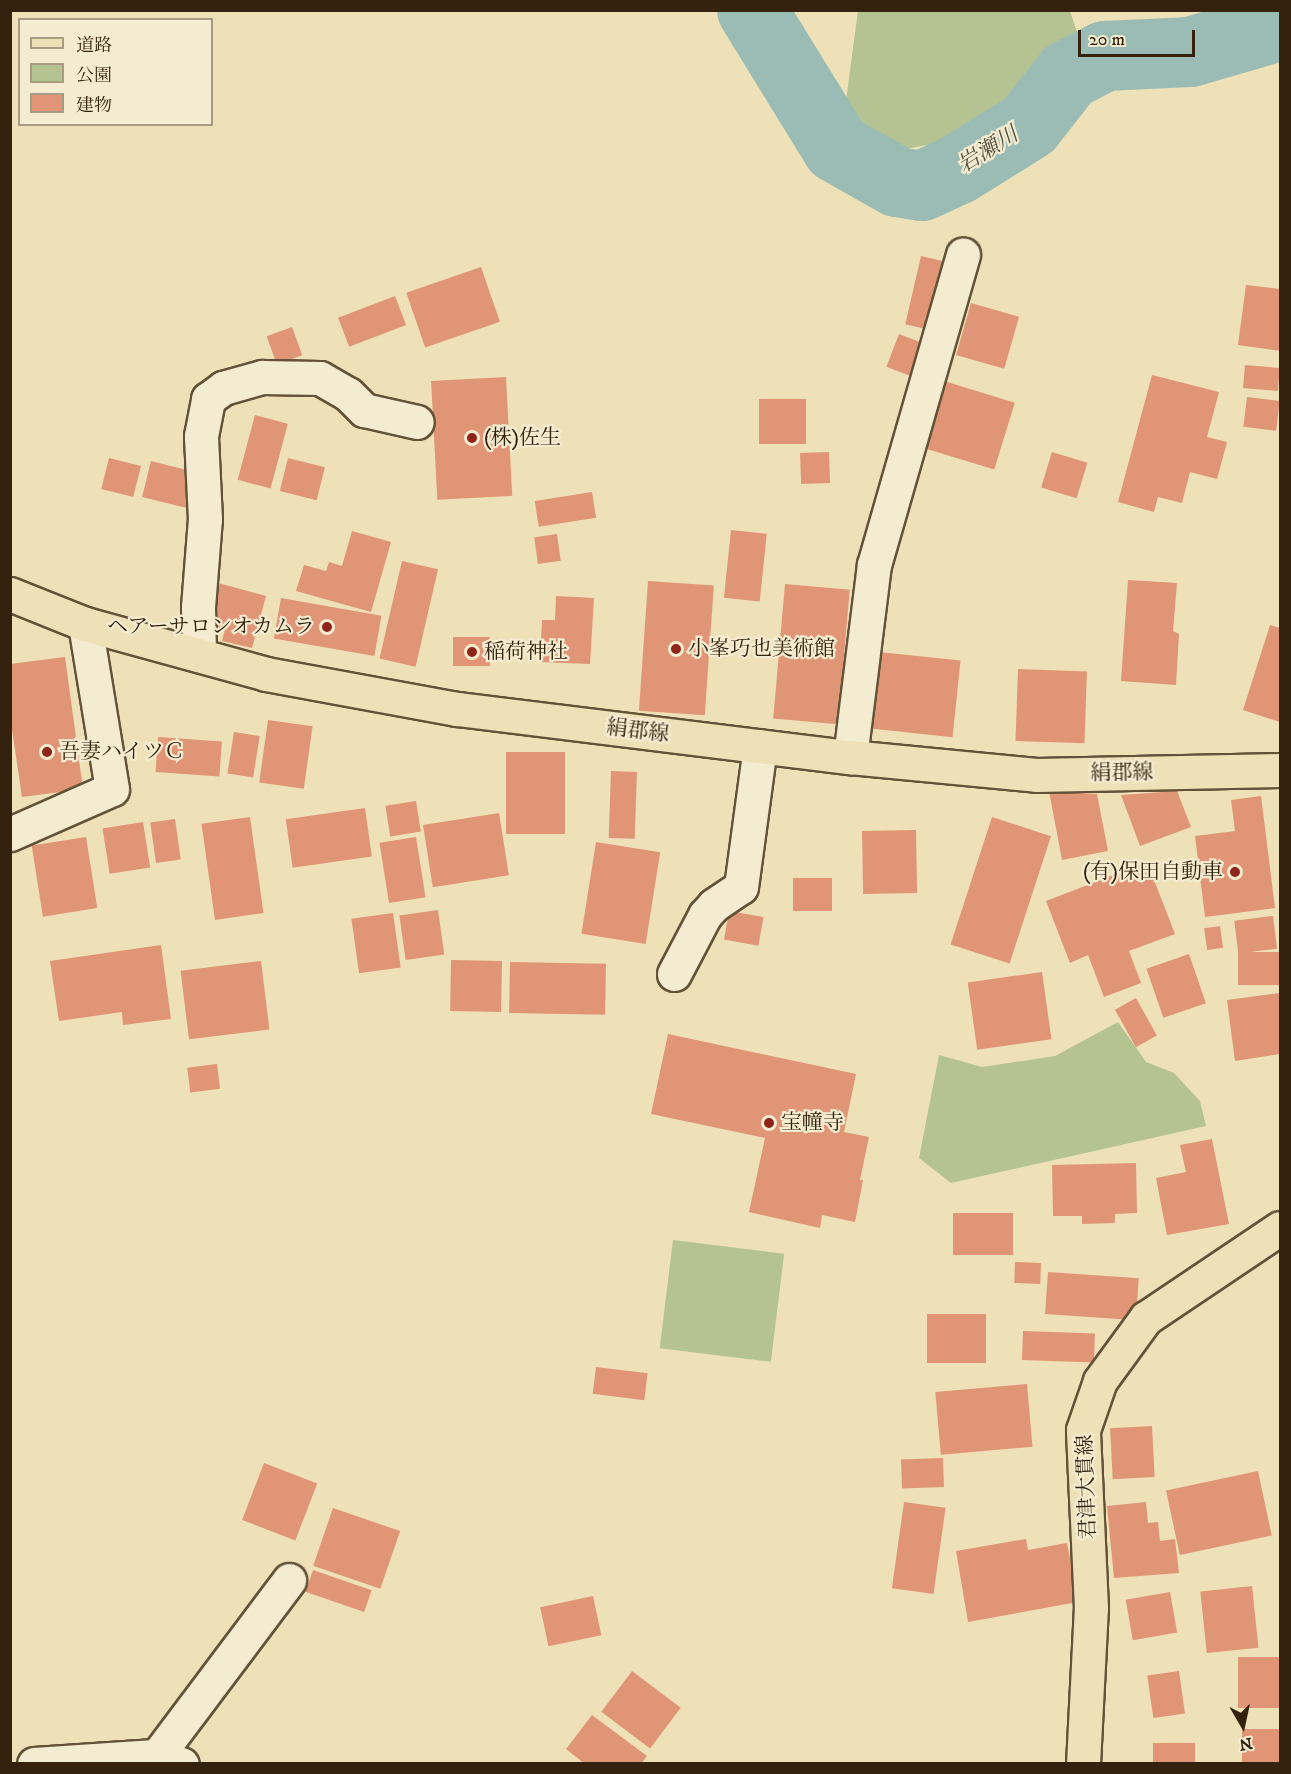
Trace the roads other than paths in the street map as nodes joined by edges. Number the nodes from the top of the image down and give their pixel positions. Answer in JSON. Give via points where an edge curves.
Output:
{"nodes":[{"id":1,"x":963,"y":254,"type":"dead end"},
{"id":2,"x":417,"y":422,"type":"dead end"},
{"id":3,"x":10,"y":594,"type":"edge"},
{"id":4,"x":85,"y":624,"type":"junction"},
{"id":5,"x":199,"y":655,"type":"junction"},
{"id":6,"x":760,"y":746,"type":"junction"},
{"id":7,"x":849,"y":757,"type":"junction"},
{"id":8,"x":1281,"y":770,"type":"edge"},
{"id":9,"x":10,"y":834,"type":"edge"},
{"id":10,"x":674,"y":974,"type":"dead end"},
{"id":11,"x":1281,"y":1228,"type":"edge"},
{"id":12,"x":289,"y":1580,"type":"dead end"},
{"id":13,"x":163,"y":1761,"type":"edge"},
{"id":14,"x":34,"y":1764,"type":"edge"},
{"id":15,"x":1083,"y":1764,"type":"edge"}],
"edges":[{"from":1,"to":7,"type":"street","via":[[874,565]]},
{"from":2,"to":5,"type":"street","via":[[364,410],[348,394],[320,378],[262,377],[223,388],[208,399],[201,436],[205,519],[198,607]]},
{"from":3,"to":4,"type":"main road","name":"絹郡線"},
{"from":4,"to":5,"type":"main road","name":"絹郡線"},
{"from":4,"to":9,"type":"street","via":[[111,789]]},
{"from":5,"to":6,"type":"main road","name":"絹郡線","via":[[266,674],[457,709]]},
{"from":6,"to":7,"type":"main road","name":"絹郡線"},
{"from":6,"to":10,"type":"street","via":[[741,887],[705,915]]},
{"from":7,"to":8,"type":"main road","name":"絹郡線","via":[[1035,775]]},
{"from":11,"to":15,"type":"main road","name":"君津大貫線","via":[[1146,1318],[1100,1381],[1083,1430],[1091,1608]]},
{"from":12,"to":13,"type":"street"},
{"from":13,"to":14,"type":"street"}]}
